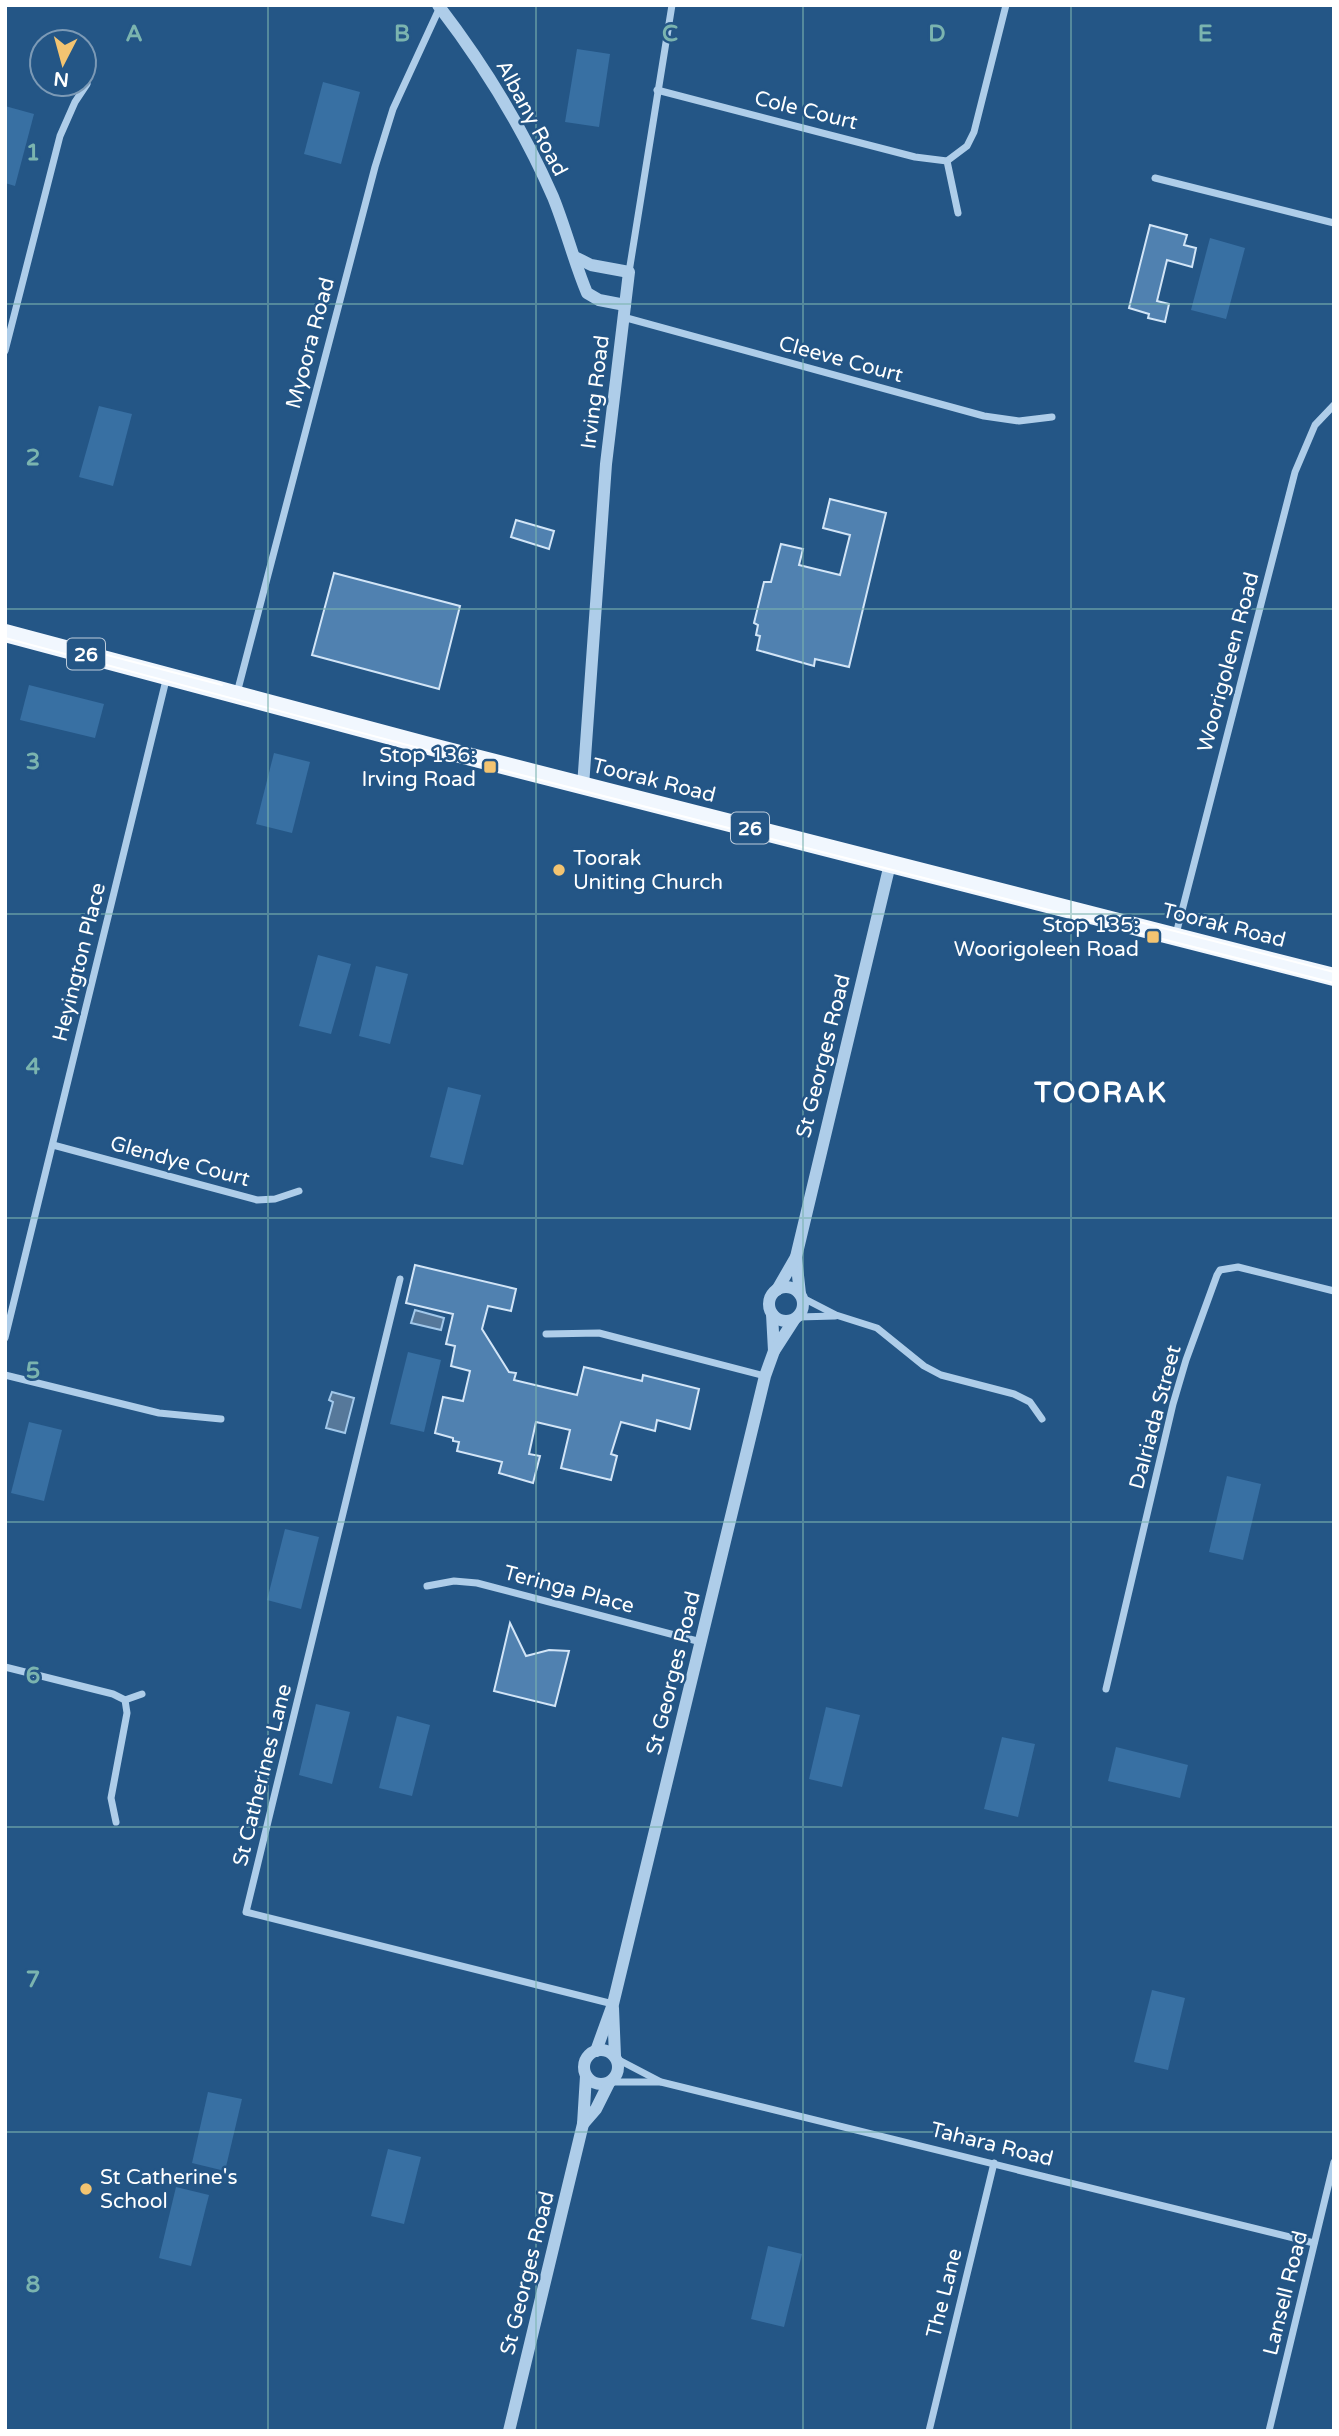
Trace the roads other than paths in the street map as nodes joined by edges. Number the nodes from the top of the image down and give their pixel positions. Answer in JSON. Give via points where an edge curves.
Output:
{"nodes":[{"id":1,"x":672,"y":5,"type":"edge"},
{"id":2,"x":1006,"y":5,"type":"edge"},
{"id":3,"x":439,"y":6,"type":"edge"},
{"id":4,"x":657,"y":90,"type":"junction"},
{"id":5,"x":78,"y":98,"type":"edge"},
{"id":6,"x":947,"y":161,"type":"junction"},
{"id":7,"x":1155,"y":178,"type":"dead end"},
{"id":8,"x":958,"y":212,"type":"dead end"},
{"id":9,"x":1334,"y":223,"type":"edge"},
{"id":10,"x":577,"y":258,"type":"junction"},
{"id":11,"x":629,"y":272,"type":"junction"},
{"id":12,"x":624,"y":312,"type":"junction"},
{"id":13,"x":5,"y":351,"type":"edge"},
{"id":14,"x":1334,"y":405,"type":"edge"},
{"id":15,"x":1052,"y":417,"type":"dead end"},
{"id":16,"x":5,"y":632,"type":"edge"},
{"id":17,"x":167,"y":676,"type":"junction"},
{"id":18,"x":237,"y":695,"type":"junction"},
{"id":19,"x":583,"y":786,"type":"junction"},
{"id":20,"x":890,"y":864,"type":"junction"},
{"id":21,"x":1175,"y":936,"type":"junction"},
{"id":22,"x":1334,"y":977,"type":"edge"},
{"id":23,"x":52,"y":1145,"type":"junction"},
{"id":24,"x":299,"y":1191,"type":"dead end"},
{"id":25,"x":796,"y":1256,"type":"junction"},
{"id":26,"x":400,"y":1279,"type":"dead end"},
{"id":27,"x":777,"y":1290,"type":"junction"},
{"id":28,"x":1334,"y":1291,"type":"edge"},
{"id":29,"x":802,"y":1296,"type":"junction"},
{"id":30,"x":772,"y":1314,"type":"junction"},
{"id":31,"x":836,"y":1315,"type":"junction"},
{"id":32,"x":796,"y":1319,"type":"junction"},
{"id":33,"x":546,"y":1334,"type":"dead end"},
{"id":34,"x":5,"y":1338,"type":"edge"},
{"id":35,"x":774,"y":1351,"type":"junction"},
{"id":36,"x":5,"y":1375,"type":"edge"},
{"id":37,"x":765,"y":1376,"type":"junction"},
{"id":38,"x":221,"y":1419,"type":"dead end"},
{"id":39,"x":1042,"y":1419,"type":"dead end"},
{"id":40,"x":427,"y":1586,"type":"dead end"},
{"id":41,"x":701,"y":1642,"type":"junction"},
{"id":42,"x":5,"y":1667,"type":"edge"},
{"id":43,"x":1106,"y":1689,"type":"dead end"},
{"id":44,"x":142,"y":1693,"type":"dead end"},
{"id":45,"x":125,"y":1700,"type":"junction"},
{"id":46,"x":116,"y":1822,"type":"dead end"},
{"id":47,"x":613,"y":2004,"type":"junction"},
{"id":48,"x":596,"y":2051,"type":"junction"},
{"id":49,"x":616,"y":2058,"type":"junction"},
{"id":50,"x":586,"y":2076,"type":"junction"},
{"id":51,"x":610,"y":2082,"type":"junction"},
{"id":52,"x":661,"y":2082,"type":"junction"},
{"id":53,"x":583,"y":2124,"type":"junction"},
{"id":54,"x":1334,"y":2162,"type":"edge"},
{"id":55,"x":993,"y":2163,"type":"junction"},
{"id":56,"x":1314,"y":2243,"type":"junction"},
{"id":57,"x":509,"y":2431,"type":"edge"},
{"id":58,"x":929,"y":2431,"type":"edge"},
{"id":59,"x":1269,"y":2431,"type":"edge"}],
"edges":[{"from":1,"to":4,"type":"street","name":"Irving Road"},
{"from":2,"to":6,"type":"street","via":[[974,132],[967,146]]},
{"from":3,"to":10,"type":"street","name":"Albany Road","via":[[513,117]]},
{"from":3,"to":18,"type":"street","name":"Myoora Road","via":[[393,109],[375,167]]},
{"from":4,"to":6,"type":"street","name":"Cole Court"},
{"from":4,"to":11,"type":"street","name":"Irving Road"},
{"from":5,"to":13,"type":"street","via":[[60,135]]},
{"from":6,"to":8,"type":"street"},
{"from":7,"to":9,"type":"street"},
{"from":10,"to":11,"type":"street"},
{"from":10,"to":12,"type":"street","name":"Albany Road","via":[[587,293]]},
{"from":11,"to":12,"type":"street","name":"Irving Road"},
{"from":12,"to":15,"type":"street","name":"Cleeve Court","via":[[984,416],[1019,421]]},
{"from":12,"to":19,"type":"street","name":"Irving Road","via":[[599,539]]},
{"from":14,"to":21,"type":"street","name":"Woorigoleen Road","via":[[1315,425],[1296,472]]},
{"from":16,"to":17,"type":"main road","name":"Toorak Road","number":"26"},
{"from":17,"to":18,"type":"main road","name":"Toorak Road","number":"26"},
{"from":17,"to":23,"type":"street","name":"Heyington Place"},
{"from":18,"to":19,"type":"main road","name":"Toorak Road","number":"26"},
{"from":19,"to":20,"type":"main road","name":"Toorak Road","number":"26"},
{"from":20,"to":21,"type":"main road","name":"Toorak Road","number":"26"},
{"from":20,"to":25,"type":"street","name":"St Georges Road"},
{"from":21,"to":22,"type":"main road","name":"Toorak Road","number":"26"},
{"from":23,"to":24,"type":"street","name":"Glendye Court","via":[[257,1200]]},
{"from":23,"to":34,"type":"street","name":"Heyington Place"},
{"from":25,"to":27,"type":"street","name":"St Georges Road"},
{"from":25,"to":29,"type":"street","name":"St Georges Road"},
{"from":26,"to":47,"type":"street","name":"St Catherines Lane","via":[[247,1912]]},
{"from":27,"to":29,"type":"street","via":[[790,1287]]},
{"from":27,"to":30,"type":"street","via":[[770,1298]]},
{"from":28,"to":43,"type":"street","name":"Dalriada Street","via":[[1238,1267],[1220,1270],[1217,1275],[1173,1404]]},
{"from":29,"to":31,"type":"street"},
{"from":29,"to":32,"type":"street","via":[[804,1305]]},
{"from":30,"to":32,"type":"street","via":[[780,1320]]},
{"from":30,"to":35,"type":"street","name":"St Georges Road"},
{"from":31,"to":32,"type":"street"},
{"from":31,"to":39,"type":"street","via":[[877,1328],[941,1375],[1030,1402]]},
{"from":32,"to":35,"type":"street","name":"St Georges Road"},
{"from":33,"to":37,"type":"street","via":[[599,1334]]},
{"from":35,"to":37,"type":"street","name":"St Georges Road"},
{"from":36,"to":38,"type":"street","via":[[159,1413]]},
{"from":37,"to":41,"type":"street","name":"St Georges Road"},
{"from":40,"to":41,"type":"street","name":"Teringa Place","via":[[477,1583]]},
{"from":41,"to":47,"type":"street","name":"St Georges Road"},
{"from":42,"to":45,"type":"street"},
{"from":44,"to":45,"type":"street"},
{"from":45,"to":46,"type":"street","via":[[127,1713],[111,1797]]},
{"from":47,"to":48,"type":"street","name":"St Georges Road"},
{"from":47,"to":49,"type":"street","name":"St Georges Road"},
{"from":48,"to":49,"type":"street","via":[[610,2052]]},
{"from":48,"to":50,"type":"street","via":[[585,2061]]},
{"from":49,"to":51,"type":"street","via":[[618,2074]]},
{"from":49,"to":52,"type":"street","name":"Tahara Road"},
{"from":50,"to":51,"type":"street","via":[[596,2084]]},
{"from":50,"to":53,"type":"street","name":"St Georges Road"},
{"from":51,"to":52,"type":"street","name":"Tahara Road"},
{"from":51,"to":53,"type":"street","name":"St Georges Road"},
{"from":52,"to":55,"type":"street","name":"Tahara Road"},
{"from":53,"to":57,"type":"street","name":"St Georges Road"},
{"from":54,"to":56,"type":"street","name":"Lansell Road"},
{"from":55,"to":56,"type":"street","name":"Tahara Road"},
{"from":55,"to":58,"type":"street","name":"The Lane"},
{"from":56,"to":59,"type":"street","name":"Lansell Road"}]}
